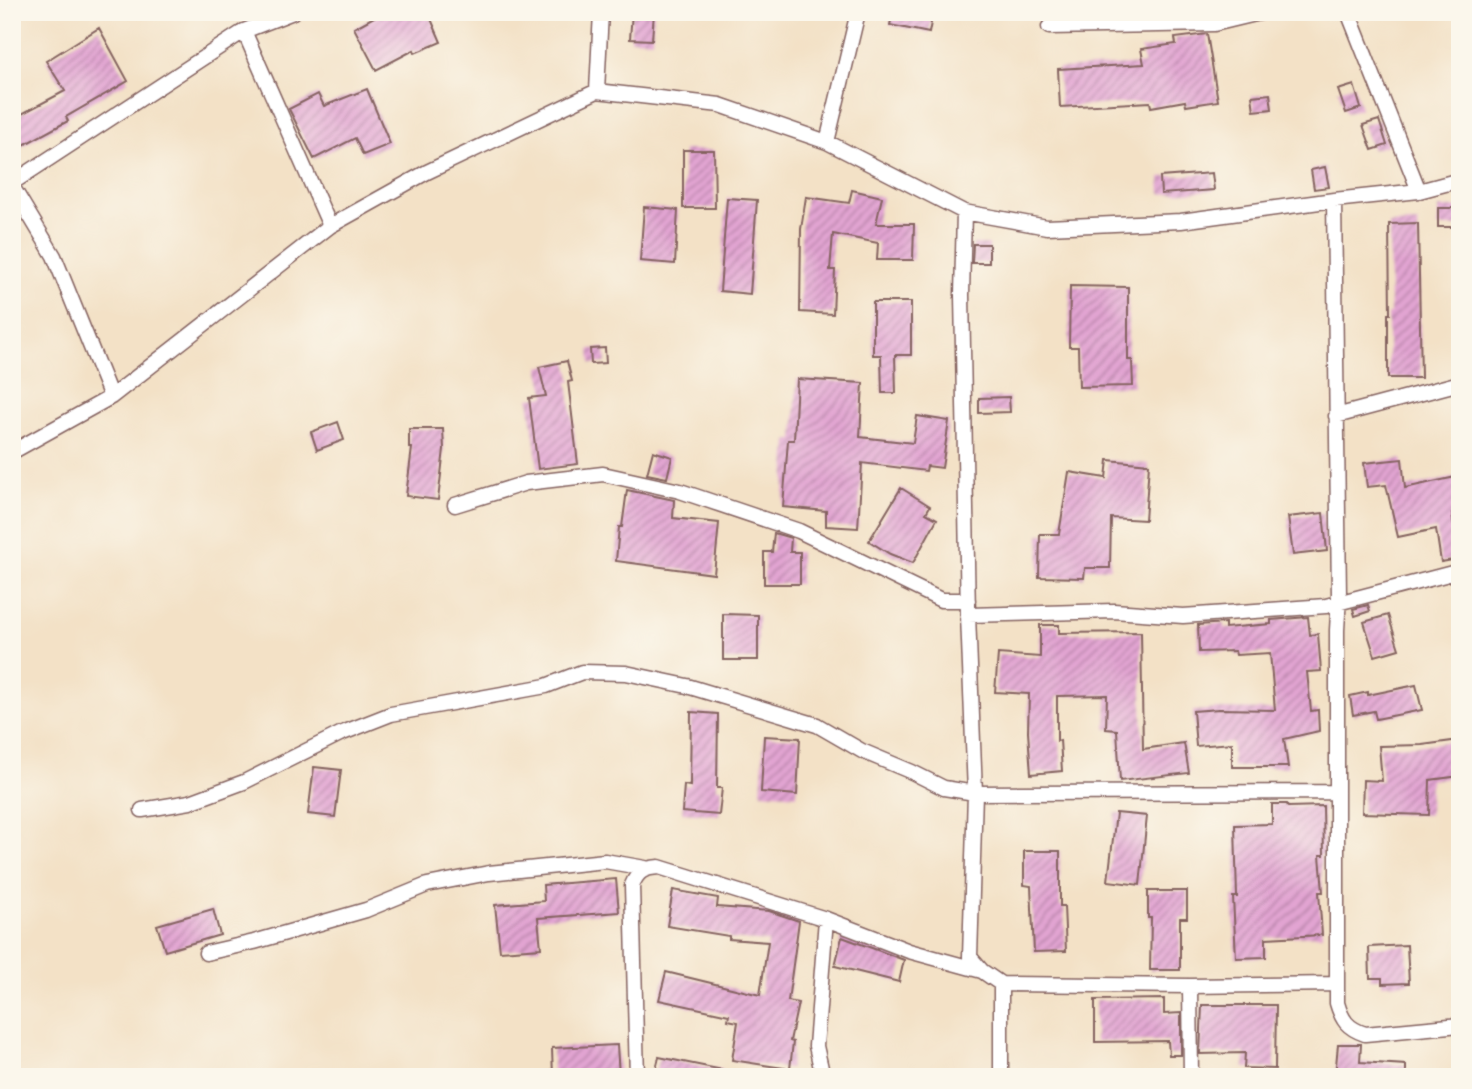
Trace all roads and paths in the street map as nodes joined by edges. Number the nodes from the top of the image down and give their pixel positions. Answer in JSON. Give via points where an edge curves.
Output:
{"nodes":[{"id":1,"x":293,"y":12,"type":"edge"},
{"id":2,"x":601,"y":12,"type":"edge"},
{"id":3,"x":858,"y":12,"type":"edge"},
{"id":4,"x":1264,"y":12,"type":"edge"},
{"id":5,"x":1348,"y":12,"type":"edge"},
{"id":6,"x":1049,"y":27,"type":"dead end"},
{"id":7,"x":244,"y":31,"type":"junction"},
{"id":8,"x":597,"y":91,"type":"junction"},
{"id":9,"x":827,"y":142,"type":"junction"},
{"id":10,"x":1460,"y":180,"type":"edge"},
{"id":11,"x":12,"y":185,"type":"edge"},
{"id":12,"x":1419,"y":191,"type":"junction"},
{"id":13,"x":1334,"y":200,"type":"junction"},
{"id":14,"x":964,"y":212,"type":"junction"},
{"id":15,"x":330,"y":226,"type":"junction"},
{"id":16,"x":1460,"y":383,"type":"edge"},
{"id":17,"x":111,"y":397,"type":"junction"},
{"id":18,"x":1336,"y":416,"type":"junction"},
{"id":19,"x":12,"y":452,"type":"edge"},
{"id":20,"x":456,"y":505,"type":"dead end"},
{"id":21,"x":1460,"y":570,"type":"edge"},
{"id":22,"x":968,"y":600,"type":"junction"},
{"id":23,"x":1338,"y":604,"type":"junction"},
{"id":24,"x":968,"y":615,"type":"junction"},
{"id":25,"x":1337,"y":792,"type":"junction"},
{"id":26,"x":975,"y":793,"type":"junction"},
{"id":27,"x":142,"y":810,"type":"dead end"},
{"id":28,"x":645,"y":868,"type":"junction"},
{"id":29,"x":826,"y":919,"type":"junction"},
{"id":30,"x":206,"y":953,"type":"dead end"},
{"id":31,"x":982,"y":971,"type":"junction"},
{"id":32,"x":1001,"y":984,"type":"junction"},
{"id":33,"x":1337,"y":984,"type":"junction"},
{"id":34,"x":1190,"y":986,"type":"junction"},
{"id":35,"x":1460,"y":1025,"type":"edge"},
{"id":36,"x":637,"y":1077,"type":"edge"},
{"id":37,"x":823,"y":1077,"type":"edge"},
{"id":38,"x":1000,"y":1077,"type":"edge"},
{"id":39,"x":1191,"y":1077,"type":"edge"}],
"edges":[{"from":1,"to":7,"type":"street"},
{"from":2,"to":8,"type":"street"},
{"from":3,"to":9,"type":"street"},
{"from":4,"to":6,"type":"street","via":[[1214,24]]},
{"from":5,"to":12,"type":"street"},
{"from":7,"to":11,"type":"street"},
{"from":7,"to":15,"type":"street"},
{"from":8,"to":9,"type":"street","via":[[720,105]]},
{"from":8,"to":15,"type":"street","via":[[427,172]]},
{"from":9,"to":14,"type":"street"},
{"from":10,"to":12,"type":"street"},
{"from":11,"to":17,"type":"street","via":[[54,256]]},
{"from":12,"to":13,"type":"street"},
{"from":13,"to":14,"type":"street","via":[[1181,221],[1046,227]]},
{"from":13,"to":18,"type":"street"},
{"from":14,"to":22,"type":"street"},
{"from":15,"to":17,"type":"street"},
{"from":16,"to":18,"type":"street"},
{"from":17,"to":19,"type":"street"},
{"from":18,"to":23,"type":"street"},
{"from":20,"to":22,"type":"street","via":[[526,482],[603,474],[680,491],[799,531],[942,600]]},
{"from":21,"to":23,"type":"street"},
{"from":22,"to":24,"type":"street"},
{"from":23,"to":24,"type":"street","via":[[1183,616],[1114,611]]},
{"from":23,"to":25,"type":"street"},
{"from":24,"to":26,"type":"street"},
{"from":25,"to":26,"type":"street"},
{"from":25,"to":33,"type":"street"},
{"from":26,"to":27,"type":"street","via":[[944,788],[817,725],[687,686],[626,673],[582,672],[546,686],[391,713],[244,782],[190,802]]},
{"from":26,"to":31,"type":"street","via":[[971,957]]},
{"from":28,"to":29,"type":"street","via":[[659,867]]},
{"from":28,"to":30,"type":"street","via":[[605,861],[440,882],[366,910]]},
{"from":28,"to":36,"type":"street","via":[[636,874],[632,885]]},
{"from":29,"to":31,"type":"street","via":[[909,951]]},
{"from":29,"to":37,"type":"street","via":[[816,1046]]},
{"from":31,"to":32,"type":"street"},
{"from":32,"to":34,"type":"street"},
{"from":32,"to":38,"type":"street"},
{"from":33,"to":34,"type":"street"},
{"from":33,"to":35,"type":"street","via":[[1342,1020],[1365,1034]]},
{"from":34,"to":39,"type":"street"}]}
